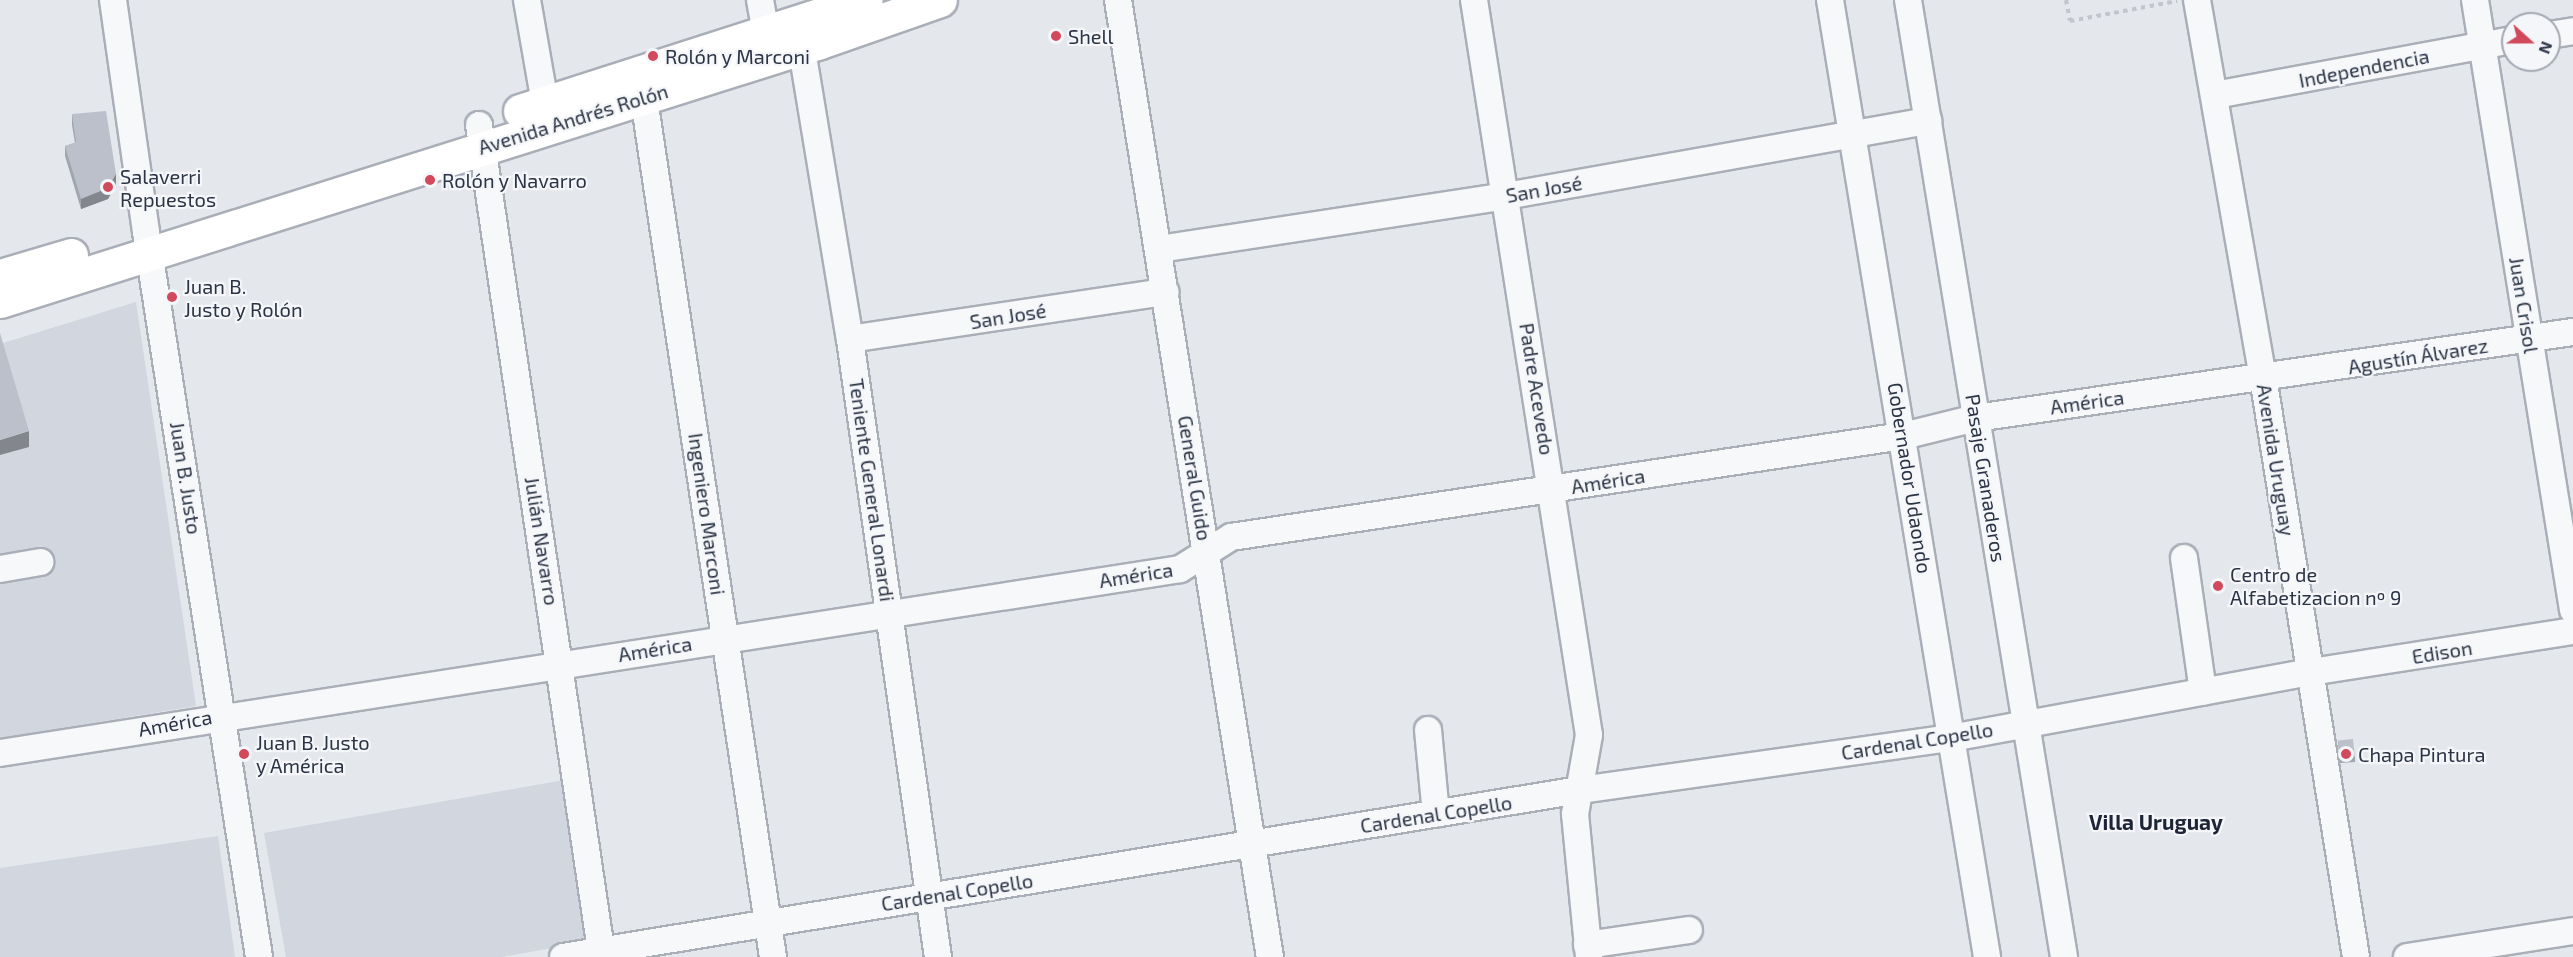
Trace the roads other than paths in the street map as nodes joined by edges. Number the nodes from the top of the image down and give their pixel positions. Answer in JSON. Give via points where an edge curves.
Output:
{"nodes":[{"id":1,"x":113,"y":0,"type":"edge"},
{"id":2,"x":527,"y":0,"type":"edge"},
{"id":3,"x":760,"y":0,"type":"edge"},
{"id":4,"x":866,"y":0,"type":"edge"},
{"id":5,"x":940,"y":0,"type":"edge"},
{"id":6,"x":1118,"y":0,"type":"edge"},
{"id":7,"x":1474,"y":0,"type":"edge"},
{"id":8,"x":1830,"y":0,"type":"edge"},
{"id":9,"x":1908,"y":0,"type":"edge"},
{"id":10,"x":2197,"y":0,"type":"edge"},
{"id":11,"x":2475,"y":0,"type":"edge"},
{"id":12,"x":800,"y":36,"type":"junction"},
{"id":13,"x":2501,"y":42,"type":"edge"},
{"id":14,"x":769,"y":45,"type":"junction"},
{"id":15,"x":2483,"y":45,"type":"junction"},
{"id":16,"x":642,"y":84,"type":"junction"},
{"id":17,"x":2215,"y":95,"type":"junction"},
{"id":18,"x":545,"y":103,"type":"junction"},
{"id":19,"x":1928,"y":121,"type":"junction"},
{"id":20,"x":1853,"y":134,"type":"junction"},
{"id":21,"x":481,"y":136,"type":"junction"},
{"id":22,"x":1506,"y":196,"type":"junction"},
{"id":23,"x":147,"y":242,"type":"junction"},
{"id":24,"x":1160,"y":249,"type":"junction"},
{"id":25,"x":0,"y":276,"type":"edge"},
{"id":26,"x":1166,"y":292,"type":"junction"},
{"id":27,"x":0,"y":301,"type":"edge"},
{"id":28,"x":2573,"y":332,"type":"edge"},
{"id":29,"x":850,"y":339,"type":"junction"},
{"id":30,"x":2529,"y":339,"type":"junction"},
{"id":31,"x":2263,"y":377,"type":"junction"},
{"id":32,"x":1976,"y":418,"type":"junction"},
{"id":33,"x":1903,"y":436,"type":"junction"},
{"id":34,"x":1553,"y":490,"type":"junction"},
{"id":35,"x":1206,"y":551,"type":"junction"},
{"id":36,"x":2184,"y":558,"type":"dead end"},
{"id":37,"x":40,"y":562,"type":"dead end"},
{"id":38,"x":0,"y":570,"type":"edge"},
{"id":39,"x":2573,"y":610,"type":"edge"},
{"id":40,"x":890,"y":612,"type":"junction"},
{"id":41,"x":2573,"y":631,"type":"edge"},
{"id":42,"x":725,"y":639,"type":"junction"},
{"id":43,"x":560,"y":663,"type":"junction"},
{"id":44,"x":2311,"y":672,"type":"junction"},
{"id":45,"x":2203,"y":692,"type":"junction"},
{"id":46,"x":224,"y":715,"type":"junction"},
{"id":47,"x":2026,"y":724,"type":"junction"},
{"id":48,"x":1428,"y":730,"type":"dead end"},
{"id":49,"x":1951,"y":738,"type":"junction"},
{"id":50,"x":0,"y":753,"type":"edge"},
{"id":51,"x":1580,"y":790,"type":"junction"},
{"id":52,"x":1436,"y":814,"type":"junction"},
{"id":53,"x":1252,"y":844,"type":"junction"},
{"id":54,"x":929,"y":897,"type":"junction"},
{"id":55,"x":768,"y":923,"type":"junction"},
{"id":56,"x":1689,"y":930,"type":"dead end"},
{"id":57,"x":2573,"y":931,"type":"edge"},
{"id":58,"x":1588,"y":951,"type":"edge"},
{"id":59,"x":602,"y":954,"type":"edge"},
{"id":60,"x":259,"y":957,"type":"edge"},
{"id":61,"x":562,"y":957,"type":"edge"},
{"id":62,"x":773,"y":957,"type":"edge"},
{"id":63,"x":938,"y":957,"type":"edge"},
{"id":64,"x":1270,"y":957,"type":"edge"},
{"id":65,"x":1988,"y":957,"type":"edge"},
{"id":66,"x":2064,"y":957,"type":"edge"},
{"id":67,"x":2356,"y":957,"type":"edge"},
{"id":68,"x":2407,"y":957,"type":"edge"}],
"edges":[{"from":1,"to":23,"type":"street","name":"Juan B. Justo"},
{"from":2,"to":18,"type":"street"},
{"from":3,"to":14,"type":"street"},
{"from":4,"to":12,"type":"main road","name":"Avenida Andrés Rolón"},
{"from":5,"to":12,"type":"main road","name":"Avenida Andrés Rolón"},
{"from":6,"to":24,"type":"street","name":"General Guido"},
{"from":7,"to":22,"type":"street","name":"Padre Acevedo"},
{"from":8,"to":20,"type":"street","name":"Gobernador Udaondo"},
{"from":9,"to":19,"type":"street","name":"Pasaje Granaderos"},
{"from":10,"to":17,"type":"street","name":"Avenida Uruguay"},
{"from":11,"to":15,"type":"street","name":"Juan Crisol"},
{"from":12,"to":14,"type":"main road","name":"Avenida Andrés Rolón"},
{"from":12,"to":29,"type":"street","name":"Teniente General Lonardi"},
{"from":13,"to":15,"type":"street","name":"Independencia"},
{"from":14,"to":16,"type":"main road","name":"Avenida Andrés Rolón"},
{"from":15,"to":17,"type":"street","name":"Independencia"},
{"from":15,"to":30,"type":"street","name":"Juan Crisol"},
{"from":16,"to":18,"type":"main road","name":"Avenida Andrés Rolón"},
{"from":16,"to":21,"type":"main road","name":"Avenida Andrés Rolón"},
{"from":16,"to":42,"type":"street","name":"Ingeniero Marconi"},
{"from":17,"to":31,"type":"street","name":"Avenida Uruguay"},
{"from":18,"to":21,"type":"main road","name":"Avenida Andrés Rolón"},
{"from":19,"to":20,"type":"street","name":"San José"},
{"from":19,"to":32,"type":"street","name":"Pasaje Granaderos"},
{"from":20,"to":22,"type":"street","name":"San José"},
{"from":20,"to":33,"type":"street","name":"Gobernador Udaondo"},
{"from":21,"to":23,"type":"main road","name":"Avenida Andrés Rolón"},
{"from":21,"to":43,"type":"street","name":"Julián Navarro"},
{"from":22,"to":24,"type":"street","name":"San José"},
{"from":22,"to":34,"type":"street","name":"Padre Acevedo"},
{"from":23,"to":25,"type":"main road","name":"Avenida Andrés Rolón"},
{"from":23,"to":27,"type":"main road","name":"Avenida Andrés Rolón"},
{"from":23,"to":46,"type":"street","name":"Juan B. Justo"},
{"from":24,"to":26,"type":"street","name":"General Guido"},
{"from":26,"to":29,"type":"street","name":"San José"},
{"from":26,"to":35,"type":"street","name":"General Guido"},
{"from":28,"to":30,"type":"street","name":"Agustín Álvarez"},
{"from":29,"to":40,"type":"street","name":"Teniente General Lonardi"},
{"from":30,"to":31,"type":"street","name":"Agustín Álvarez"},
{"from":30,"to":39,"type":"street","name":"Juan Crisol"},
{"from":31,"to":32,"type":"street","name":"América"},
{"from":31,"to":44,"type":"street","name":"Avenida Uruguay"},
{"from":32,"to":33,"type":"street","name":"América"},
{"from":32,"to":47,"type":"street","name":"Pasaje Granaderos"},
{"from":33,"to":34,"type":"street","name":"América"},
{"from":33,"to":49,"type":"street","name":"Gobernador Udaondo"},
{"from":34,"to":35,"type":"street","name":"América","via":[[1231,537]]},
{"from":34,"to":51,"type":"street","name":"Padre Acevedo","via":[[1590,735]]},
{"from":35,"to":40,"type":"street","name":"América","via":[[1180,569]]},
{"from":35,"to":53,"type":"street","name":"General Guido"},
{"from":36,"to":45,"type":"street"},
{"from":37,"to":38,"type":"street"},
{"from":40,"to":42,"type":"street","name":"América"},
{"from":40,"to":54,"type":"street","name":"Teniente General Lonardi"},
{"from":41,"to":44,"type":"street","name":"Edison"},
{"from":42,"to":43,"type":"street","name":"América"},
{"from":42,"to":55,"type":"street","name":"Ingeniero Marconi"},
{"from":43,"to":46,"type":"street","name":"América"},
{"from":43,"to":59,"type":"street","name":"Julián Navarro"},
{"from":44,"to":45,"type":"street","name":"Cardenal Copello"},
{"from":44,"to":67,"type":"street","name":"Avenida Uruguay"},
{"from":45,"to":47,"type":"street","name":"Cardenal Copello"},
{"from":46,"to":50,"type":"street","name":"América"},
{"from":46,"to":60,"type":"street","name":"Juan B. Justo"},
{"from":47,"to":49,"type":"street","name":"Cardenal Copello"},
{"from":47,"to":66,"type":"street","name":"Pasaje Granaderos"},
{"from":48,"to":52,"type":"street"},
{"from":49,"to":51,"type":"street","name":"Cardenal Copello"},
{"from":49,"to":65,"type":"street","name":"Gobernador Udaondo"},
{"from":51,"to":52,"type":"street","name":"Cardenal Copello"},
{"from":51,"to":58,"type":"street","name":"Padre Acevedo","via":[[1576,842]]},
{"from":52,"to":53,"type":"street","name":"Cardenal Copello"},
{"from":53,"to":54,"type":"street","name":"Cardenal Copello"},
{"from":53,"to":64,"type":"street","name":"General Guido"},
{"from":54,"to":55,"type":"street","name":"Cardenal Copello"},
{"from":54,"to":63,"type":"street","name":"Teniente General Lonardi"},
{"from":55,"to":59,"type":"street","name":"Cardenal Copello"},
{"from":55,"to":62,"type":"street","name":"Ingeniero Marconi"},
{"from":56,"to":58,"type":"street"},
{"from":57,"to":68,"type":"street"},
{"from":59,"to":61,"type":"street","name":"Cardenal Copello"}]}
